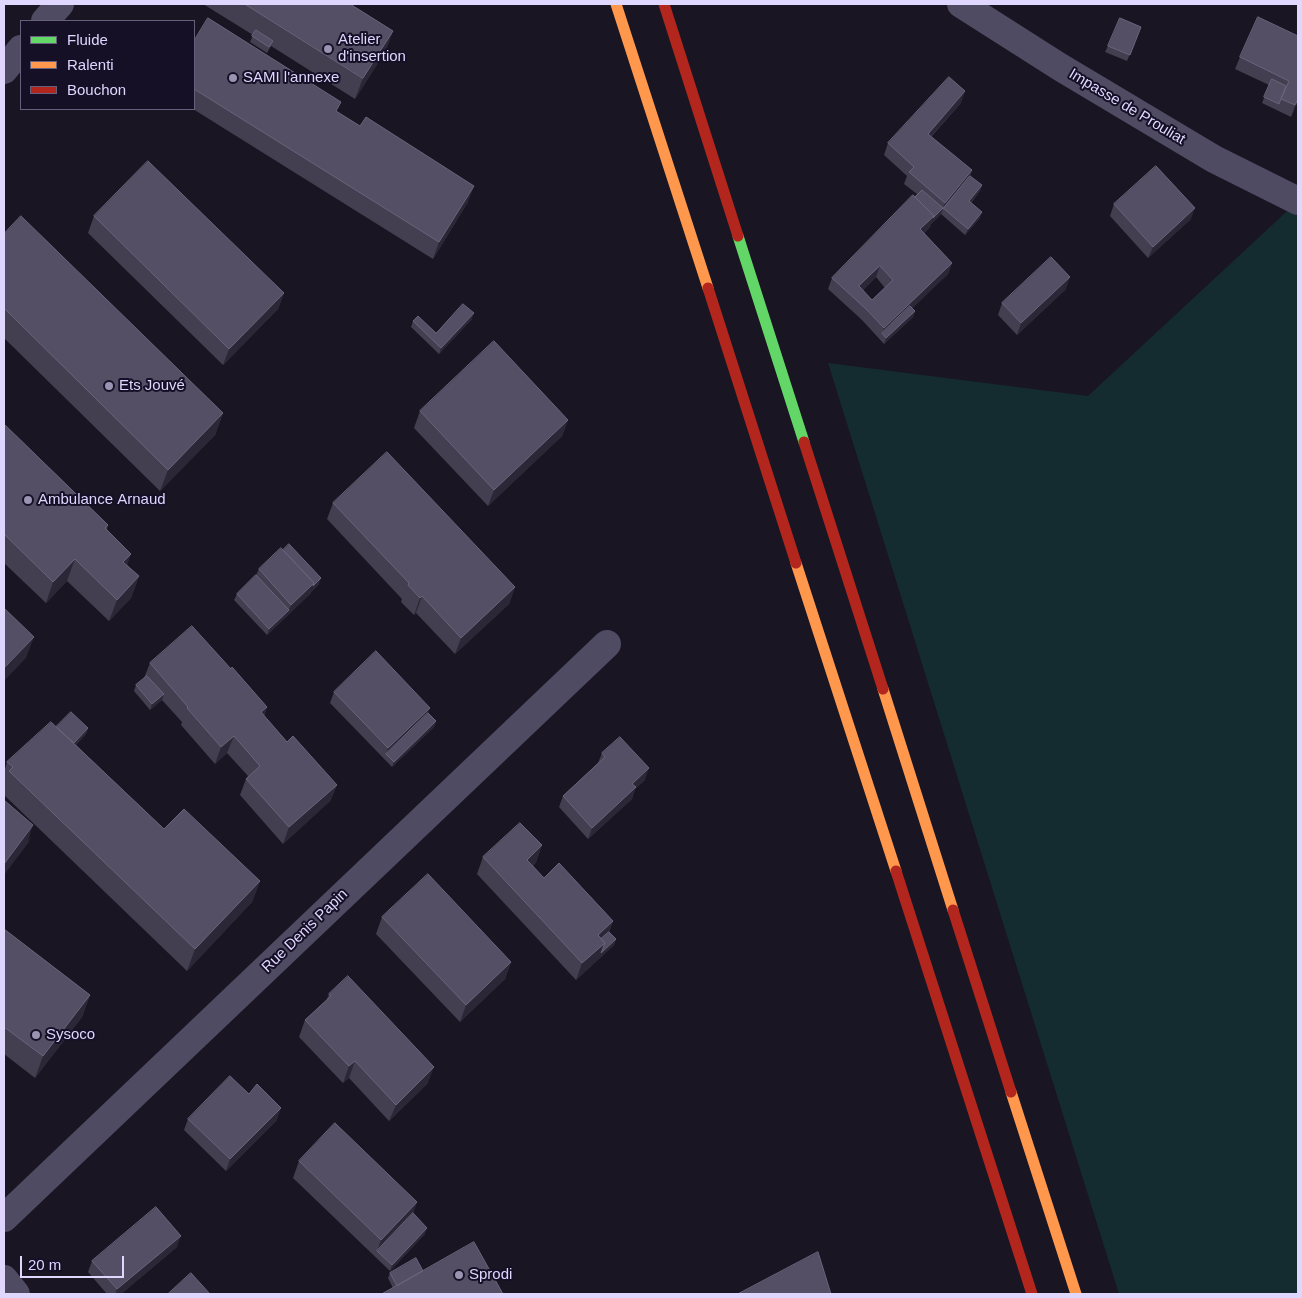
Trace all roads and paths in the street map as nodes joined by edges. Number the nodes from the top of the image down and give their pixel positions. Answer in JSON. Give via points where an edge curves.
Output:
{"nodes":[{"id":1,"x":60,"y":4,"type":"edge"},
{"id":2,"x":616,"y":4,"type":"edge"},
{"id":3,"x":664,"y":4,"type":"edge"},
{"id":4,"x":961,"y":4,"type":"edge"},
{"id":5,"x":46,"y":20,"type":"edge"},
{"id":6,"x":20,"y":50,"type":"edge"},
{"id":7,"x":4,"y":70,"type":"edge"},
{"id":8,"x":1298,"y":201,"type":"edge"},
{"id":9,"x":607,"y":644,"type":"dead end"},
{"id":10,"x":4,"y":1218,"type":"edge"},
{"id":11,"x":4,"y":1279,"type":"edge"},
{"id":12,"x":16,"y":1294,"type":"edge"},
{"id":13,"x":1032,"y":1294,"type":"edge"},
{"id":14,"x":1076,"y":1294,"type":"edge"}],
"edges":[{"from":1,"to":5,"type":"street"},
{"from":2,"to":13,"type":"highway"},
{"from":3,"to":14,"type":"highway"},
{"from":4,"to":8,"type":"street","name":"Impasse de Prouliat","via":[[1214,159]]},
{"from":6,"to":7,"type":"street"},
{"from":9,"to":10,"type":"street","name":"Rue Denis Papin"},
{"from":11,"to":12,"type":"street"}]}
